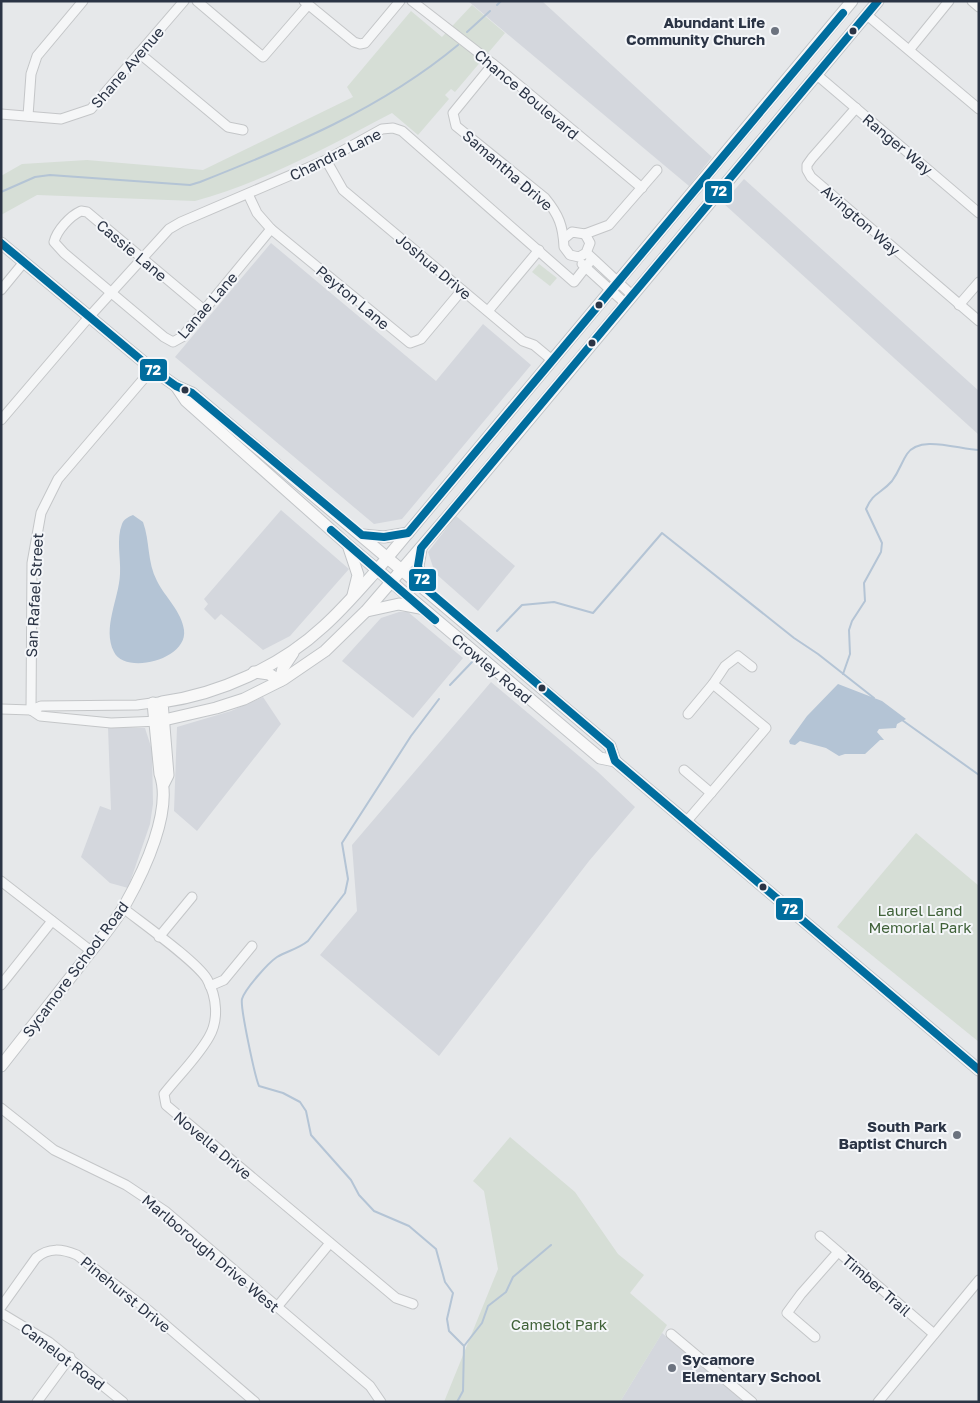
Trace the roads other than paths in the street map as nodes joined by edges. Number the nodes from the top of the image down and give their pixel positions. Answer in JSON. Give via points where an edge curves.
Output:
{"nodes":[{"id":1,"x":83,"y":1,"type":"edge"},
{"id":2,"x":184,"y":1,"type":"edge"},
{"id":3,"x":197,"y":1,"type":"edge"},
{"id":4,"x":400,"y":1,"type":"edge"},
{"id":5,"x":412,"y":1,"type":"edge"},
{"id":6,"x":852,"y":1,"type":"edge"},
{"id":7,"x":878,"y":1,"type":"edge"},
{"id":8,"x":949,"y":1,"type":"edge"},
{"id":9,"x":972,"y":1,"type":"edge"},
{"id":10,"x":306,"y":3,"type":"edge"},
{"id":11,"x":979,"y":7,"type":"edge"},
{"id":12,"x":867,"y":15,"type":"junction"},
{"id":13,"x":910,"y":49,"type":"junction"},
{"id":14,"x":139,"y":53,"type":"junction"},
{"id":15,"x":493,"y":64,"type":"junction"},
{"id":16,"x":817,"y":75,"type":"junction"},
{"id":17,"x":856,"y":108,"type":"junction"},
{"id":18,"x":979,"y":109,"type":"edge"},
{"id":19,"x":1,"y":114,"type":"edge"},
{"id":20,"x":28,"y":116,"type":"junction"},
{"id":21,"x":243,"y":130,"type":"dead end"},
{"id":22,"x":326,"y":160,"type":"junction"},
{"id":23,"x":657,"y":170,"type":"dead end"},
{"id":24,"x":642,"y":188,"type":"junction"},
{"id":25,"x":248,"y":194,"type":"junction"},
{"id":26,"x":979,"y":213,"type":"edge"},
{"id":27,"x":271,"y":229,"type":"junction"},
{"id":28,"x":585,"y":234,"type":"junction"},
{"id":29,"x":566,"y":237,"type":"junction"},
{"id":30,"x":1,"y":243,"type":"edge"},
{"id":31,"x":539,"y":250,"type":"junction"},
{"id":32,"x":589,"y":256,"type":"junction"},
{"id":33,"x":574,"y":257,"type":"junction"},
{"id":34,"x":142,"y":258,"type":"junction"},
{"id":35,"x":24,"y":262,"type":"junction"},
{"id":36,"x":585,"y":267,"type":"junction"},
{"id":37,"x":979,"y":282,"type":"edge"},
{"id":38,"x":614,"y":287,"type":"junction"},
{"id":39,"x":1,"y":290,"type":"edge"},
{"id":40,"x":462,"y":290,"type":"junction"},
{"id":41,"x":111,"y":294,"type":"junction"},
{"id":42,"x":629,"y":300,"type":"junction"},
{"id":43,"x":959,"y":305,"type":"junction"},
{"id":44,"x":204,"y":310,"type":"junction"},
{"id":45,"x":488,"y":311,"type":"junction"},
{"id":46,"x":89,"y":317,"type":"junction"},
{"id":47,"x":979,"y":322,"type":"edge"},
{"id":48,"x":552,"y":360,"type":"junction"},
{"id":49,"x":152,"y":369,"type":"junction"},
{"id":50,"x":176,"y":386,"type":"junction"},
{"id":51,"x":201,"y":415,"type":"junction"},
{"id":52,"x":1,"y":420,"type":"edge"},
{"id":53,"x":488,"y":437,"type":"junction"},
{"id":54,"x":504,"y":450,"type":"junction"},
{"id":55,"x":262,"y":452,"type":"junction"},
{"id":56,"x":408,"y":533,"type":"junction"},
{"id":57,"x":362,"y":535,"type":"junction"},
{"id":58,"x":349,"y":546,"type":"junction"},
{"id":59,"x":421,"y":548,"type":"junction"},
{"id":60,"x":387,"y":557,"type":"junction"},
{"id":61,"x":377,"y":570,"type":"junction"},
{"id":62,"x":402,"y":570,"type":"junction"},
{"id":63,"x":391,"y":582,"type":"junction"},
{"id":64,"x":425,"y":588,"type":"junction"},
{"id":65,"x":353,"y":597,"type":"junction"},
{"id":66,"x":423,"y":609,"type":"junction"},
{"id":67,"x":366,"y":612,"type":"junction"},
{"id":68,"x":299,"y":646,"type":"junction"},
{"id":69,"x":752,"y":667,"type":"dead end"},
{"id":70,"x":254,"y":672,"type":"junction"},
{"id":71,"x":280,"y":681,"type":"junction"},
{"id":72,"x":713,"y":684,"type":"junction"},
{"id":73,"x":158,"y":703,"type":"junction"},
{"id":74,"x":1,"y":709,"type":"edge"},
{"id":75,"x":31,"y":710,"type":"junction"},
{"id":76,"x":688,"y":714,"type":"dead end"},
{"id":77,"x":159,"y":721,"type":"junction"},
{"id":78,"x":614,"y":761,"type":"junction"},
{"id":79,"x":684,"y":770,"type":"dead end"},
{"id":80,"x":711,"y":793,"type":"junction"},
{"id":81,"x":686,"y":822,"type":"junction"},
{"id":82,"x":1,"y":881,"type":"edge"},
{"id":83,"x":192,"y":897,"type":"dead end"},
{"id":84,"x":123,"y":908,"type":"junction"},
{"id":85,"x":52,"y":920,"type":"junction"},
{"id":86,"x":159,"y":937,"type":"junction"},
{"id":87,"x":252,"y":946,"type":"dead end"},
{"id":88,"x":91,"y":951,"type":"junction"},
{"id":89,"x":1,"y":985,"type":"edge"},
{"id":90,"x":210,"y":986,"type":"junction"},
{"id":91,"x":1,"y":1066,"type":"edge"},
{"id":92,"x":979,"y":1070,"type":"edge"},
{"id":93,"x":1,"y":1108,"type":"edge"},
{"id":94,"x":820,"y":1236,"type":"dead end"},
{"id":95,"x":330,"y":1243,"type":"junction"},
{"id":96,"x":838,"y":1252,"type":"junction"},
{"id":97,"x":979,"y":1280,"type":"edge"},
{"id":98,"x":413,"y":1304,"type":"dead end"},
{"id":99,"x":1,"y":1307,"type":"edge"},
{"id":100,"x":277,"y":1307,"type":"junction"},
{"id":101,"x":1,"y":1313,"type":"edge"},
{"id":102,"x":671,"y":1334,"type":"dead end"},
{"id":103,"x":934,"y":1334,"type":"junction"},
{"id":104,"x":815,"y":1337,"type":"dead end"},
{"id":105,"x":70,"y":1357,"type":"junction"},
{"id":106,"x":37,"y":1402,"type":"edge"},
{"id":107,"x":123,"y":1402,"type":"edge"},
{"id":108,"x":255,"y":1402,"type":"edge"},
{"id":109,"x":381,"y":1402,"type":"edge"},
{"id":110,"x":752,"y":1402,"type":"edge"},
{"id":111,"x":878,"y":1402,"type":"edge"}],
"edges":[{"from":1,"to":20,"type":"street","via":[[37,56],[31,74]]},
{"from":2,"to":14,"type":"street","name":"Shane Avenue"},
{"from":3,"to":10,"type":"street","via":[[263,57]]},
{"from":4,"to":10,"type":"street","via":[[365,43],[360,44]]},
{"from":5,"to":15,"type":"street","name":"Chance Boulevard"},
{"from":6,"to":38,"type":"main road"},
{"from":7,"to":12,"type":"main road"},
{"from":8,"to":13,"type":"street"},
{"from":9,"to":11,"type":"street"},
{"from":12,"to":13,"type":"street"},
{"from":12,"to":16,"type":"main road"},
{"from":13,"to":18,"type":"street"},
{"from":14,"to":20,"type":"street","name":"Shane Avenue","via":[[91,109],[61,119]]},
{"from":14,"to":21,"type":"street","via":[[228,127]]},
{"from":15,"to":24,"type":"street","name":"Chance Boulevard"},
{"from":15,"to":29,"type":"street","name":"Samantha Drive","via":[[452,113],[456,126],[545,198],[556,212]]},
{"from":16,"to":17,"type":"street","name":"Ranger Way"},
{"from":16,"to":42,"type":"main road"},
{"from":17,"to":26,"type":"street","name":"Ranger Way"},
{"from":17,"to":43,"type":"street","name":"Avington Way","via":[[812,158],[807,170],[811,177]]},
{"from":19,"to":20,"type":"street","name":"Shane Avenue"},
{"from":22,"to":25,"type":"street","name":"Chandra Lane"},
{"from":22,"to":31,"type":"street","name":"Chandra Lane","via":[[382,129],[402,131]]},
{"from":22,"to":40,"type":"street","name":"Joshua Drive","via":[[344,190]]},
{"from":23,"to":24,"type":"street"},
{"from":24,"to":28,"type":"street","via":[[609,225]]},
{"from":25,"to":27,"type":"street","name":"Peyton Lane","via":[[257,213]]},
{"from":25,"to":34,"type":"street","name":"Chandra Lane","via":[[169,229]]},
{"from":27,"to":40,"type":"street","name":"Peyton Lane","via":[[410,343],[421,339]]},
{"from":27,"to":44,"type":"street","name":"Lanae Lane"},
{"from":28,"to":29,"type":"street","via":[[577,231]]},
{"from":28,"to":32,"type":"street","via":[[590,243]]},
{"from":29,"to":33,"type":"street","name":"Samantha Drive","via":[[566,252]]},
{"from":30,"to":35,"type":"main road","name":"Crowley Road"},
{"from":31,"to":36,"type":"street","name":"Chandra Lane","via":[[574,282]]},
{"from":31,"to":45,"type":"street"},
{"from":32,"to":33,"type":"street"},
{"from":32,"to":36,"type":"street","name":"Chandra Lane"},
{"from":32,"to":38,"type":"street","name":"Samantha Drive"},
{"from":33,"to":36,"type":"street","name":"Samantha Drive"},
{"from":34,"to":41,"type":"street","name":"Chandra Lane"},
{"from":34,"to":41,"type":"street","name":"Cassie Lane","via":[[87,212],[76,213],[60,230],[55,238],[56,245]]},
{"from":34,"to":44,"type":"street","name":"Cassie Lane"},
{"from":35,"to":39,"type":"street"},
{"from":35,"to":46,"type":"main road","name":"Crowley Road"},
{"from":36,"to":38,"type":"street","name":"Samantha Drive"},
{"from":37,"to":43,"type":"street"},
{"from":38,"to":42,"type":"street","name":"Samantha Drive"},
{"from":38,"to":48,"type":"main road"},
{"from":40,"to":45,"type":"street","name":"Joshua Drive"},
{"from":41,"to":44,"type":"street","name":"Lanae Lane","via":[[173,342],[182,337]]},
{"from":41,"to":46,"type":"street","name":"Chandra Lane"},
{"from":42,"to":54,"type":"main road"},
{"from":43,"to":47,"type":"street","name":"Avington Way"},
{"from":45,"to":48,"type":"street","name":"Joshua Drive","via":[[523,341]]},
{"from":46,"to":49,"type":"main road","name":"Crowley Road"},
{"from":46,"to":52,"type":"street","name":"Chandra Lane"},
{"from":48,"to":53,"type":"main road"},
{"from":49,"to":50,"type":"main road","name":"Crowley Road"},
{"from":49,"to":75,"type":"street","name":"San Rafael Street","via":[[72,461],[50,491],[41,514],[32,563]]},
{"from":50,"to":51,"type":"main road","name":"Crowley Road"},
{"from":50,"to":55,"type":"main road","name":"Crowley Road","via":[[192,393]]},
{"from":51,"to":55,"type":"main road","via":[[215,420],[250,449]]},
{"from":51,"to":58,"type":"main road","name":"Crowley Road"},
{"from":53,"to":54,"type":"main road"},
{"from":53,"to":56,"type":"main road"},
{"from":54,"to":59,"type":"main road"},
{"from":55,"to":57,"type":"main road","name":"Crowley Road"},
{"from":56,"to":57,"type":"main road","via":[[384,537]]},
{"from":56,"to":60,"type":"main road"},
{"from":57,"to":60,"type":"main road","name":"Crowley Road"},
{"from":58,"to":61,"type":"main road","name":"Crowley Road"},
{"from":58,"to":65,"type":"main road","via":[[358,575]]},
{"from":59,"to":62,"type":"main road"},
{"from":59,"to":64,"type":"main road","via":[[418,566]]},
{"from":60,"to":61,"type":"main road"},
{"from":60,"to":62,"type":"main road","name":"Crowley Road"},
{"from":61,"to":63,"type":"main road","name":"Crowley Road"},
{"from":61,"to":65,"type":"main road"},
{"from":62,"to":63,"type":"main road"},
{"from":62,"to":64,"type":"main road","name":"Crowley Road"},
{"from":63,"to":66,"type":"main road","name":"Crowley Road"},
{"from":63,"to":67,"type":"main road"},
{"from":64,"to":78,"type":"main road","name":"Crowley Road","via":[[610,746]]},
{"from":65,"to":68,"type":"main road"},
{"from":66,"to":67,"type":"main road","via":[[399,604]]},
{"from":66,"to":78,"type":"main road","name":"Crowley Road","via":[[600,758]]},
{"from":67,"to":71,"type":"main road","via":[[325,651]]},
{"from":68,"to":70,"type":"main road"},
{"from":68,"to":71,"type":"main road","via":[[283,668]]},
{"from":69,"to":72,"type":"street","via":[[738,656],[725,666]]},
{"from":70,"to":71,"type":"main road","via":[[269,674]]},
{"from":70,"to":73,"type":"main road","via":[[210,691]]},
{"from":71,"to":77,"type":"main road","via":[[244,699]]},
{"from":72,"to":76,"type":"street"},
{"from":72,"to":80,"type":"street","via":[[766,728]]},
{"from":73,"to":75,"type":"street","via":[[41,706]]},
{"from":73,"to":77,"type":"main road","name":"Sycamore School Road"},
{"from":74,"to":75,"type":"street"},
{"from":75,"to":77,"type":"street","via":[[40,716],[111,723]]},
{"from":77,"to":84,"type":"main road","name":"Sycamore School Road","via":[[168,775],[157,830]]},
{"from":78,"to":81,"type":"main road","name":"Crowley Road"},
{"from":79,"to":80,"type":"street"},
{"from":80,"to":81,"type":"street"},
{"from":81,"to":92,"type":"main road","name":"Crowley Road"},
{"from":82,"to":85,"type":"street"},
{"from":83,"to":86,"type":"street"},
{"from":84,"to":86,"type":"street","name":"Novella Drive"},
{"from":84,"to":88,"type":"main road","name":"Sycamore School Road"},
{"from":85,"to":88,"type":"street"},
{"from":85,"to":89,"type":"street"},
{"from":86,"to":90,"type":"street","name":"Novella Drive","via":[[206,978]]},
{"from":87,"to":90,"type":"street","via":[[224,980]]},
{"from":88,"to":91,"type":"main road","name":"Sycamore School Road"},
{"from":90,"to":95,"type":"street","name":"Novella Drive","via":[[217,1018],[209,1038],[164,1094],[166,1105]]},
{"from":93,"to":100,"type":"street","name":"Marlborough Drive West","via":[[54,1150],[126,1184],[165,1211]]},
{"from":94,"to":96,"type":"street","name":"Timber Trail"},
{"from":95,"to":98,"type":"street","name":"Novella Drive","via":[[396,1298]]},
{"from":95,"to":100,"type":"street"},
{"from":96,"to":103,"type":"street","name":"Timber Trail"},
{"from":96,"to":104,"type":"street","via":[[788,1313]]},
{"from":97,"to":103,"type":"street"},
{"from":99,"to":108,"type":"street","name":"Pinehurst Drive","via":[[36,1258],[44,1252],[65,1250],[77,1255],[148,1310]]},
{"from":100,"to":109,"type":"street","name":"Marlborough Drive West","via":[[370,1386]]},
{"from":101,"to":105,"type":"street","name":"Camelot Road"},
{"from":102,"to":110,"type":"street"},
{"from":103,"to":111,"type":"street"},
{"from":105,"to":106,"type":"street"},
{"from":105,"to":107,"type":"street","name":"Camelot Road"}]}
